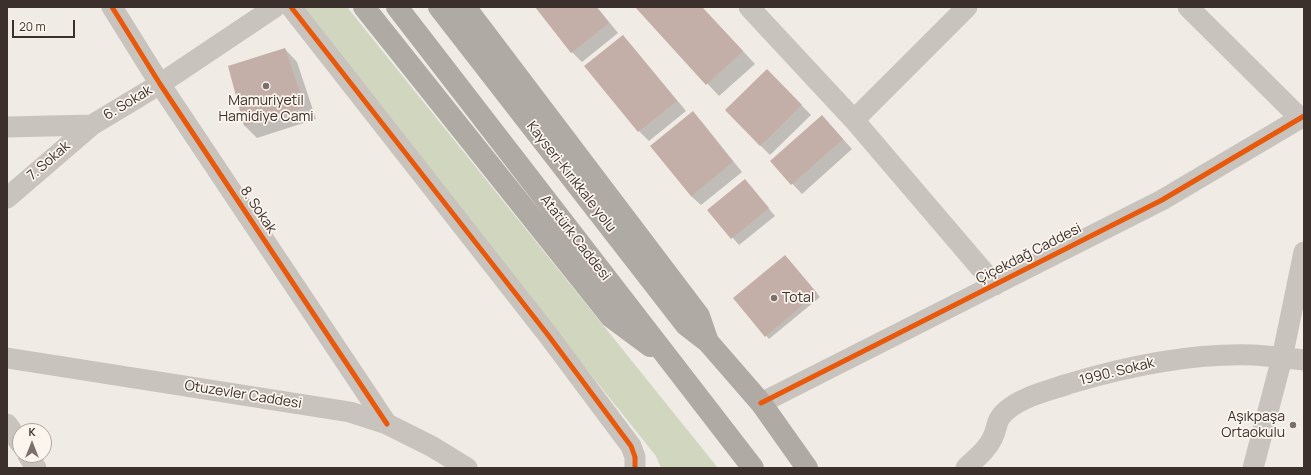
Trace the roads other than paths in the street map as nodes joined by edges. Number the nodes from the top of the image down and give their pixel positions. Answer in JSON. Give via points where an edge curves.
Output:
{"nodes":[{"id":1,"x":112,"y":7,"type":"edge"},
{"id":2,"x":275,"y":7,"type":"edge"},
{"id":3,"x":291,"y":7,"type":"edge"},
{"id":4,"x":364,"y":7,"type":"edge"},
{"id":5,"x":397,"y":7,"type":"edge"},
{"id":6,"x":439,"y":7,"type":"edge"},
{"id":7,"x":466,"y":7,"type":"edge"},
{"id":8,"x":749,"y":7,"type":"edge"},
{"id":9,"x":967,"y":7,"type":"edge"},
{"id":10,"x":1188,"y":7,"type":"edge"},
{"id":11,"x":160,"y":84,"type":"junction"},
{"id":12,"x":1302,"y":117,"type":"edge"},
{"id":13,"x":854,"y":120,"type":"junction"},
{"id":14,"x":92,"y":125,"type":"junction"},
{"id":15,"x":7,"y":127,"type":"edge"},
{"id":16,"x":7,"y":198,"type":"edge"},
{"id":17,"x":1304,"y":252,"type":"edge"},
{"id":18,"x":995,"y":285,"type":"junction"},
{"id":19,"x":708,"y":342,"type":"junction"},
{"id":20,"x":7,"y":358,"type":"edge"},
{"id":21,"x":1282,"y":358,"type":"junction"},
{"id":22,"x":1304,"y":360,"type":"edge"},
{"id":23,"x":670,"y":361,"type":"junction"},
{"id":24,"x":761,"y":403,"type":"junction"},
{"id":25,"x":387,"y":424,"type":"junction"},
{"id":26,"x":467,"y":468,"type":"edge"},
{"id":27,"x":635,"y":468,"type":"edge"},
{"id":28,"x":753,"y":468,"type":"edge"},
{"id":29,"x":807,"y":468,"type":"edge"},
{"id":30,"x":966,"y":468,"type":"edge"},
{"id":31,"x":1253,"y":468,"type":"edge"}],
"edges":[{"from":1,"to":11,"type":"street","name":"8. Sokak"},
{"from":2,"to":11,"type":"street","name":"6. Sokak"},
{"from":3,"to":27,"type":"street","via":[[548,335],[631,446]]},
{"from":4,"to":23,"type":"highway","via":[[611,317]]},
{"from":5,"to":23,"type":"highway","name":"Atatürk Caddesi"},
{"from":6,"to":19,"type":"highway","name":"Kayseri-Kırıkkale yolu","via":[[686,325]]},
{"from":7,"to":19,"type":"highway","via":[[699,316]]},
{"from":8,"to":13,"type":"street"},
{"from":9,"to":13,"type":"street"},
{"from":10,"to":12,"type":"street"},
{"from":11,"to":14,"type":"street","name":"6. Sokak"},
{"from":11,"to":25,"type":"street","name":"8. Sokak"},
{"from":12,"to":18,"type":"street","name":"Çiçekdağ Caddesi","via":[[1162,200]]},
{"from":13,"to":18,"type":"street"},
{"from":14,"to":15,"type":"street","name":"6. Sokak"},
{"from":14,"to":16,"type":"street","name":"7. Sokak"},
{"from":17,"to":21,"type":"street"},
{"from":18,"to":24,"type":"street","name":"Çiçekdağ Caddesi"},
{"from":19,"to":24,"type":"highway"},
{"from":20,"to":25,"type":"street","name":"Otuzevler Caddesi","via":[[350,412]]},
{"from":21,"to":22,"type":"street","name":"1990. Sokak"},
{"from":21,"to":30,"type":"street","name":"1990. Sokak","via":[[1253,355],[1189,358],[1117,371],[1050,390],[1018,402],[1007,410],[998,419],[992,438],[981,454]]},
{"from":21,"to":31,"type":"street"},
{"from":23,"to":28,"type":"highway","name":"Atatürk Caddesi"},
{"from":24,"to":29,"type":"highway"},
{"from":25,"to":26,"type":"street","name":"Otuzevler Caddesi"}]}
